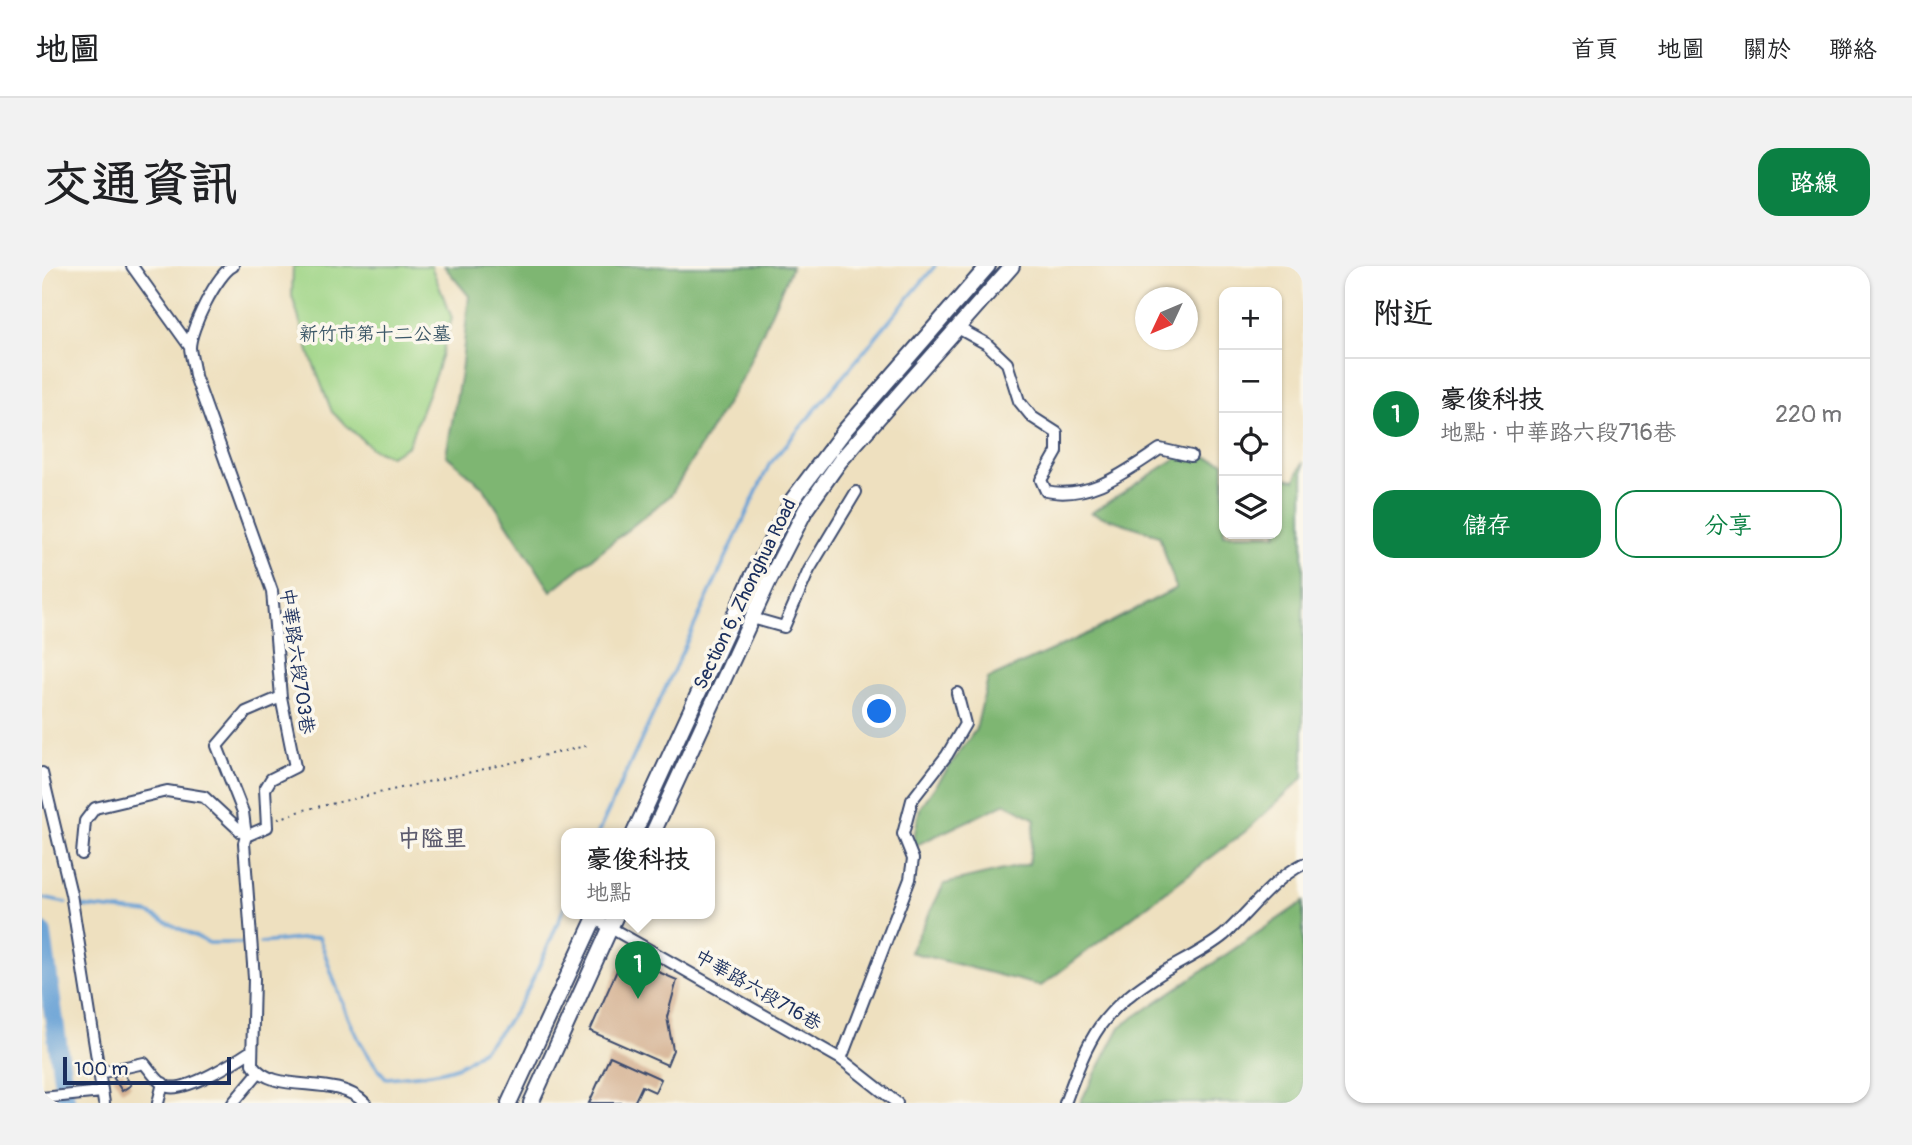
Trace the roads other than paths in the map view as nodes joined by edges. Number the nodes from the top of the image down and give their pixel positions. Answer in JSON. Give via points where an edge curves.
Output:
{"nodes":[{"id":1,"x":132,"y":266,"type":"edge"},
{"id":2,"x":233,"y":266,"type":"edge"},
{"id":3,"x":988,"y":266,"type":"edge"},
{"id":4,"x":1012,"y":266,"type":"edge"},
{"id":5,"x":958,"y":328,"type":"junction"},
{"id":6,"x":190,"y":347,"type":"junction"},
{"id":7,"x":1191,"y":456,"type":"dead end"},
{"id":8,"x":856,"y":492,"type":"dead end"},
{"id":9,"x":752,"y":618,"type":"junction"},
{"id":10,"x":957,"y":693,"type":"dead end"},
{"id":11,"x":281,"y":697,"type":"junction"},
{"id":12,"x":42,"y":773,"type":"edge"},
{"id":13,"x":637,"y":828,"type":"edge"},
{"id":14,"x":655,"y":828,"type":"edge"},
{"id":15,"x":246,"y":836,"type":"junction"},
{"id":16,"x":82,"y":855,"type":"dead end"},
{"id":17,"x":1303,"y":864,"type":"edge"},
{"id":18,"x":595,"y":919,"type":"edge"},
{"id":19,"x":613,"y":920,"type":"edge"},
{"id":20,"x":251,"y":1051,"type":"junction"},
{"id":21,"x":841,"y":1059,"type":"junction"},
{"id":22,"x":99,"y":1073,"type":"junction"},
{"id":23,"x":258,"y":1073,"type":"junction"},
{"id":24,"x":163,"y":1083,"type":"junction"},
{"id":25,"x":103,"y":1097,"type":"edge"},
{"id":26,"x":42,"y":1098,"type":"edge"},
{"id":27,"x":158,"y":1103,"type":"edge"},
{"id":28,"x":233,"y":1103,"type":"edge"},
{"id":29,"x":365,"y":1103,"type":"edge"},
{"id":30,"x":509,"y":1103,"type":"edge"},
{"id":31,"x":531,"y":1103,"type":"edge"},
{"id":32,"x":897,"y":1103,"type":"edge"},
{"id":33,"x":1065,"y":1103,"type":"edge"}],
"edges":[{"from":1,"to":6,"type":"street"},
{"from":2,"to":6,"type":"street","via":[[220,275]]},
{"from":3,"to":13,"type":"main road","name":"Section 6, Zhonghua Road","via":[[845,430],[793,499],[764,552]]},
{"from":4,"to":5,"type":"main road","name":"Section 6, Zhonghua Road"},
{"from":5,"to":7,"type":"street","via":[[987,344],[1007,363],[1019,401],[1032,417],[1057,433],[1058,452],[1041,480],[1046,491],[1091,490],[1160,449]]},
{"from":5,"to":9,"type":"main road","name":"Section 6, Zhonghua Road","via":[[839,461],[801,518]]},
{"from":6,"to":11,"type":"street","name":"中華路六段703巷","via":[[195,376],[272,592]]},
{"from":8,"to":9,"type":"street","via":[[814,560],[784,627]]},
{"from":9,"to":14,"type":"main road","name":"Section 6, Zhonghua Road"},
{"from":10,"to":21,"type":"street","via":[[965,724],[912,800],[903,834],[913,859],[910,880]]},
{"from":11,"to":15,"type":"street","name":"中華路六段703巷","via":[[295,767],[271,779],[265,789],[267,827]]},
{"from":11,"to":15,"type":"street","via":[[246,712],[217,746],[243,812]]},
{"from":12,"to":22,"type":"street","via":[[71,894]]},
{"from":15,"to":16,"type":"street","via":[[204,797],[167,791],[95,808],[85,821]]},
{"from":15,"to":20,"type":"street","via":[[254,978]]},
{"from":17,"to":33,"type":"street","via":[[1247,909],[1223,936],[1137,988],[1097,1027]]},
{"from":18,"to":30,"type":"main road"},
{"from":19,"to":21,"type":"street","name":"中華路六段716巷"},
{"from":19,"to":31,"type":"main road"},
{"from":20,"to":23,"type":"street"},
{"from":20,"to":24,"type":"street","via":[[178,1087]]},
{"from":21,"to":32,"type":"street","name":"中華路六段716巷"},
{"from":22,"to":24,"type":"street","via":[[144,1063]]},
{"from":22,"to":25,"type":"street"},
{"from":23,"to":28,"type":"street"},
{"from":23,"to":29,"type":"street","via":[[276,1081],[342,1089]]},
{"from":24,"to":27,"type":"street"},
{"from":25,"to":26,"type":"street"}]}
